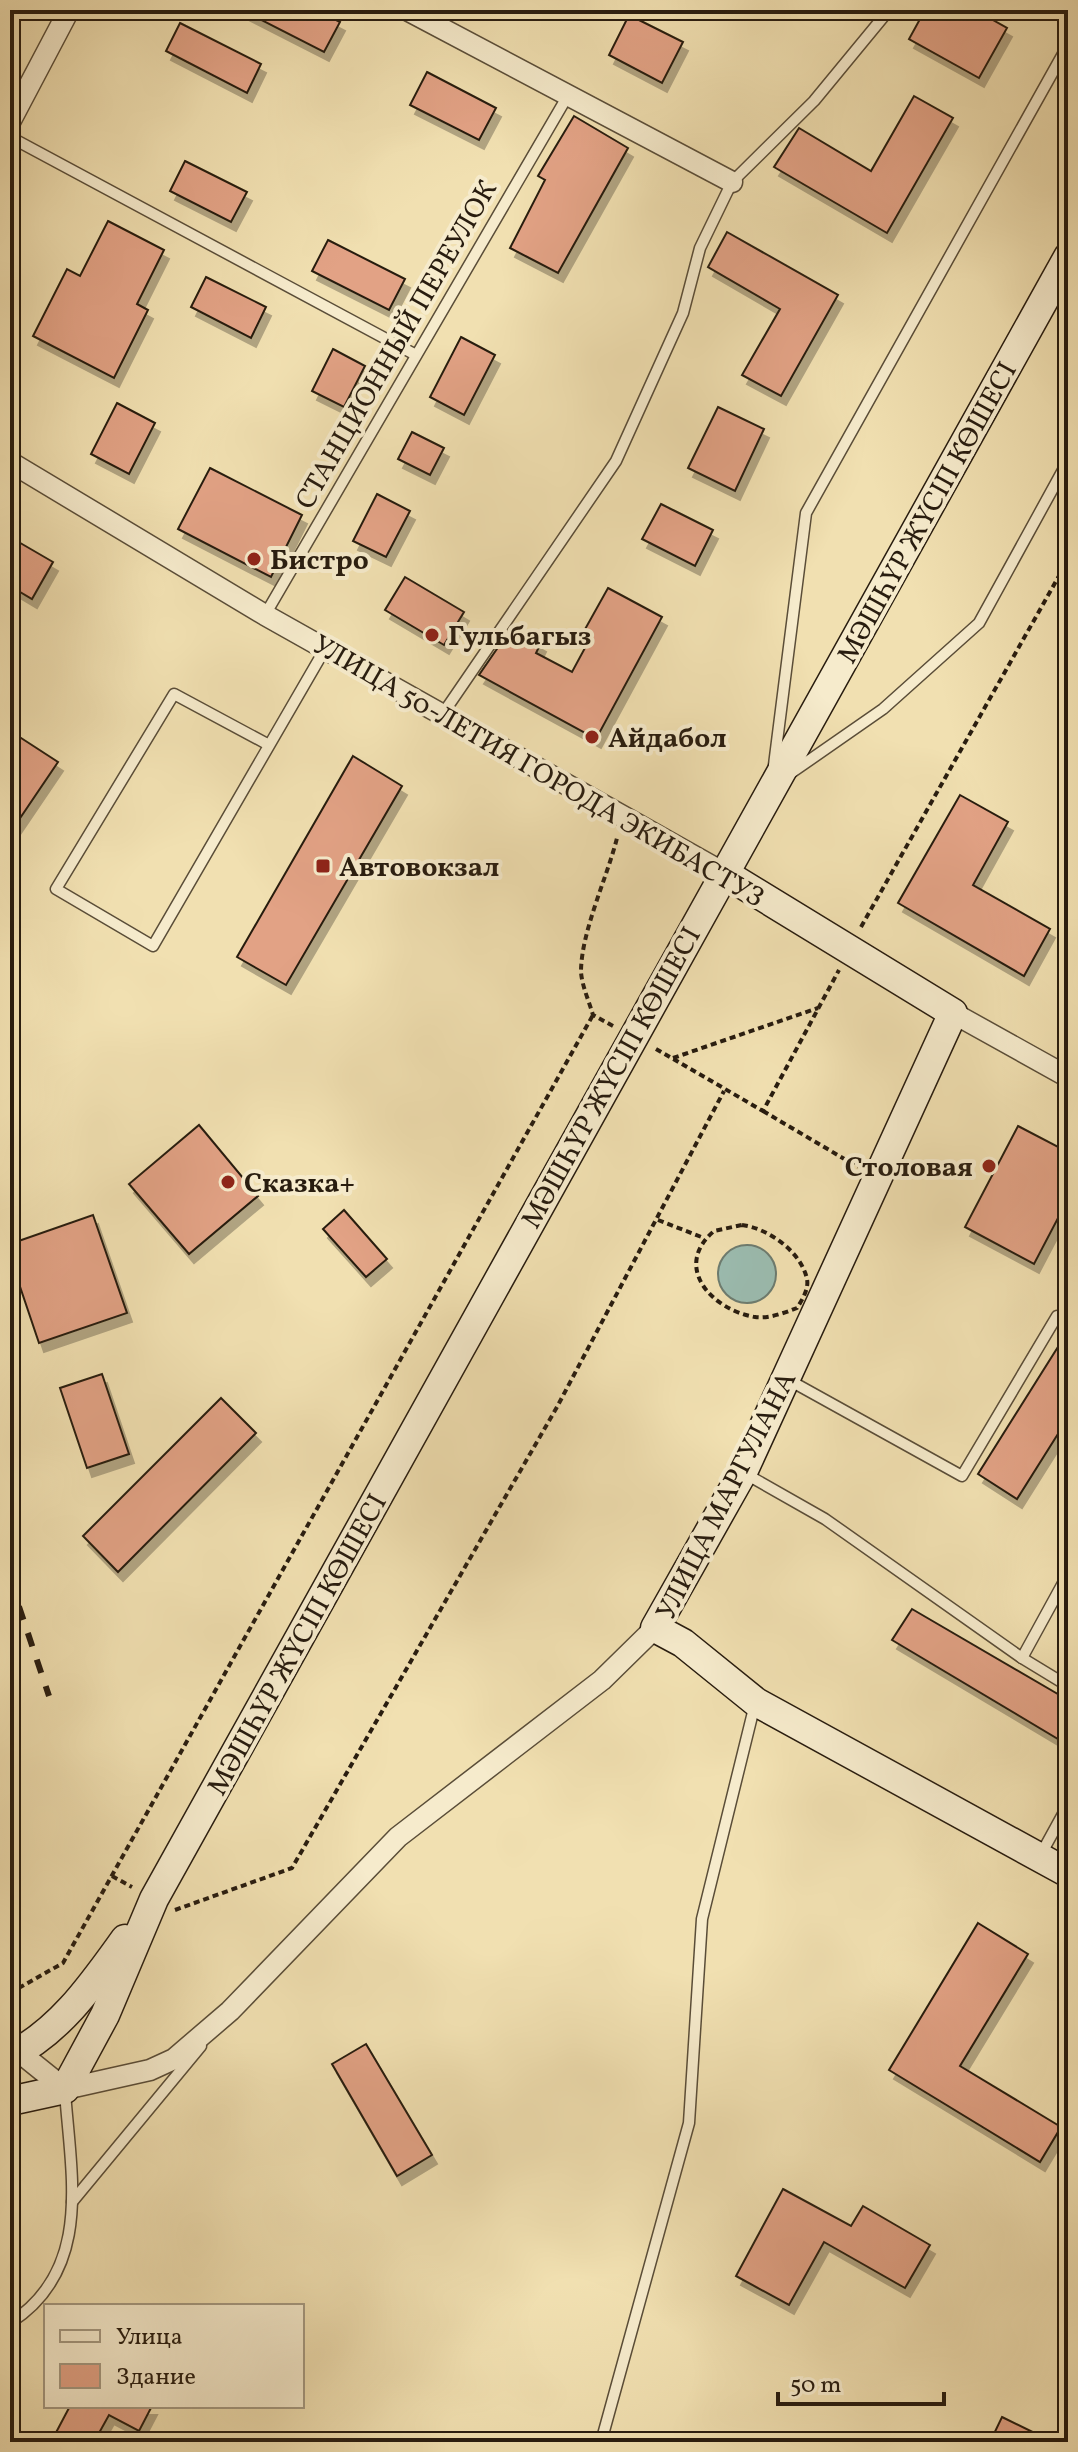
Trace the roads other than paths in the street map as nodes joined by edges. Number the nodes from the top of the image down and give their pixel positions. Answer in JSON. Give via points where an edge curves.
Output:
{"nodes":[{"id":1,"x":69,"y":10,"type":"edge"},
{"id":2,"x":407,"y":10,"type":"edge"},
{"id":3,"x":889,"y":10,"type":"edge"},
{"id":4,"x":1068,"y":45,"type":"edge"},
{"id":5,"x":567,"y":97,"type":"junction"},
{"id":6,"x":10,"y":122,"type":"edge"},
{"id":7,"x":10,"y":137,"type":"edge"},
{"id":8,"x":732,"y":182,"type":"junction"},
{"id":9,"x":1068,"y":257,"type":"edge"},
{"id":10,"x":416,"y":355,"type":"junction"},
{"id":11,"x":1068,"y":461,"type":"edge"},
{"id":12,"x":10,"y":462,"type":"edge"},
{"id":13,"x":265,"y":615,"type":"junction"},
{"id":14,"x":325,"y":649,"type":"junction"},
{"id":15,"x":442,"y":715,"type":"junction"},
{"id":16,"x":269,"y":745,"type":"junction"},
{"id":17,"x":773,"y":786,"type":"junction"},
{"id":18,"x":724,"y":873,"type":"junction"},
{"id":19,"x":953,"y":1013,"type":"junction"},
{"id":20,"x":1068,"y":1077,"type":"edge"},
{"id":21,"x":1057,"y":1316,"type":"dead end"},
{"id":22,"x":785,"y":1378,"type":"junction"},
{"id":23,"x":743,"y":1472,"type":"junction"},
{"id":24,"x":1068,"y":1574,"type":"edge"},
{"id":25,"x":655,"y":1628,"type":"junction"},
{"id":26,"x":1022,"y":1658,"type":"junction"},
{"id":27,"x":1068,"y":1686,"type":"edge"},
{"id":28,"x":756,"y":1702,"type":"junction"},
{"id":29,"x":1068,"y":1805,"type":"edge"},
{"id":30,"x":1039,"y":1857,"type":"junction"},
{"id":31,"x":1068,"y":1873,"type":"edge"},
{"id":32,"x":154,"y":1899,"type":"junction"},
{"id":33,"x":230,"y":2011,"type":"junction"},
{"id":34,"x":15,"y":2054,"type":"edge"},
{"id":35,"x":65,"y":2089,"type":"junction"},
{"id":36,"x":10,"y":2101,"type":"edge"},
{"id":37,"x":72,"y":2202,"type":"junction"},
{"id":38,"x":10,"y":2323,"type":"edge"},
{"id":39,"x":601,"y":2442,"type":"edge"}],
"edges":[{"from":1,"to":6,"type":"street"},
{"from":2,"to":5,"type":"street"},
{"from":3,"to":8,"type":"lane","via":[[814,101]]},
{"from":4,"to":17,"type":"lane","via":[[806,513]]},
{"from":5,"to":8,"type":"street"},
{"from":5,"to":10,"type":"lane","name":"СТАНЦИОННЫЙ ПЕРЕУЛОК"},
{"from":7,"to":10,"type":"lane"},
{"from":8,"to":15,"type":"lane","via":[[700,248],[683,313],[616,461]]},
{"from":9,"to":17,"type":"main road","name":"МӘШҺҮР ЖҮСІП КӨШЕСІ"},
{"from":10,"to":13,"type":"lane","name":"СТАНЦИОННЫЙ ПЕРЕУЛОК"},
{"from":11,"to":17,"type":"lane","via":[[979,623],[883,709]]},
{"from":12,"to":13,"type":"street","name":"УЛИЦА 50-ЛЕТИЯ ГОРОДА ЭКИБАСТУЗ"},
{"from":13,"to":14,"type":"street","name":"УЛИЦА 50-ЛЕТИЯ ГОРОДА ЭКИБАСТУЗ"},
{"from":14,"to":15,"type":"street","name":"УЛИЦА 50-ЛЕТИЯ ГОРОДА ЭКИБАСТУЗ"},
{"from":14,"to":16,"type":"lane"},
{"from":15,"to":18,"type":"street","name":"УЛИЦА 50-ЛЕТИЯ ГОРОДА ЭКИБАСТУЗ"},
{"from":16,"to":16,"type":"lane","via":[[153,946],[56,889],[174,694]]},
{"from":17,"to":18,"type":"main road","name":"МӘШҺҮР ЖҮСІП КӨШЕСІ"},
{"from":18,"to":19,"type":"main road","name":"УЛИЦА 50-ЛЕТИЯ ГОРОДА ЭКИБАСТУЗ"},
{"from":18,"to":32,"type":"main road","name":"МӘШҺҮР ЖҮСІП КӨШЕСІ"},
{"from":19,"to":20,"type":"street","name":"УЛИЦА 50-ЛЕТИЯ ГОРОДА ЭКИБАСТУЗ"},
{"from":19,"to":22,"type":"main road","name":"УЛИЦА МАРГУЛАНА"},
{"from":21,"to":22,"type":"lane","via":[[962,1476]]},
{"from":22,"to":23,"type":"main road","name":"УЛИЦА МАРГУЛАНА"},
{"from":23,"to":25,"type":"main road","name":"УЛИЦА МАРГУЛАНА"},
{"from":23,"to":26,"type":"lane","via":[[825,1519]]},
{"from":24,"to":26,"type":"lane"},
{"from":25,"to":28,"type":"main road","name":"УЛИЦА МАРГУЛАНА","via":[[683,1643]]},
{"from":25,"to":33,"type":"street","via":[[602,1680],[398,1837]]},
{"from":26,"to":27,"type":"lane"},
{"from":28,"to":30,"type":"main road","name":"УЛИЦА МАРГУЛАНА"},
{"from":28,"to":39,"type":"lane","via":[[702,1919],[689,2123]]},
{"from":29,"to":30,"type":"lane"},
{"from":30,"to":31,"type":"main road","name":"УЛИЦА МАРГУЛАНА"},
{"from":32,"to":34,"type":"main road","via":[[85,1994]]},
{"from":32,"to":35,"type":"main road","via":[[105,2015]]},
{"from":33,"to":35,"type":"street","via":[[174,2059],[150,2070]]},
{"from":33,"to":37,"type":"lane"},
{"from":34,"to":35,"type":"street"},
{"from":35,"to":36,"type":"main road"},
{"from":35,"to":37,"type":"lane"},
{"from":37,"to":38,"type":"lane","via":[[70,2233],[56,2278],[43,2297]]}]}
